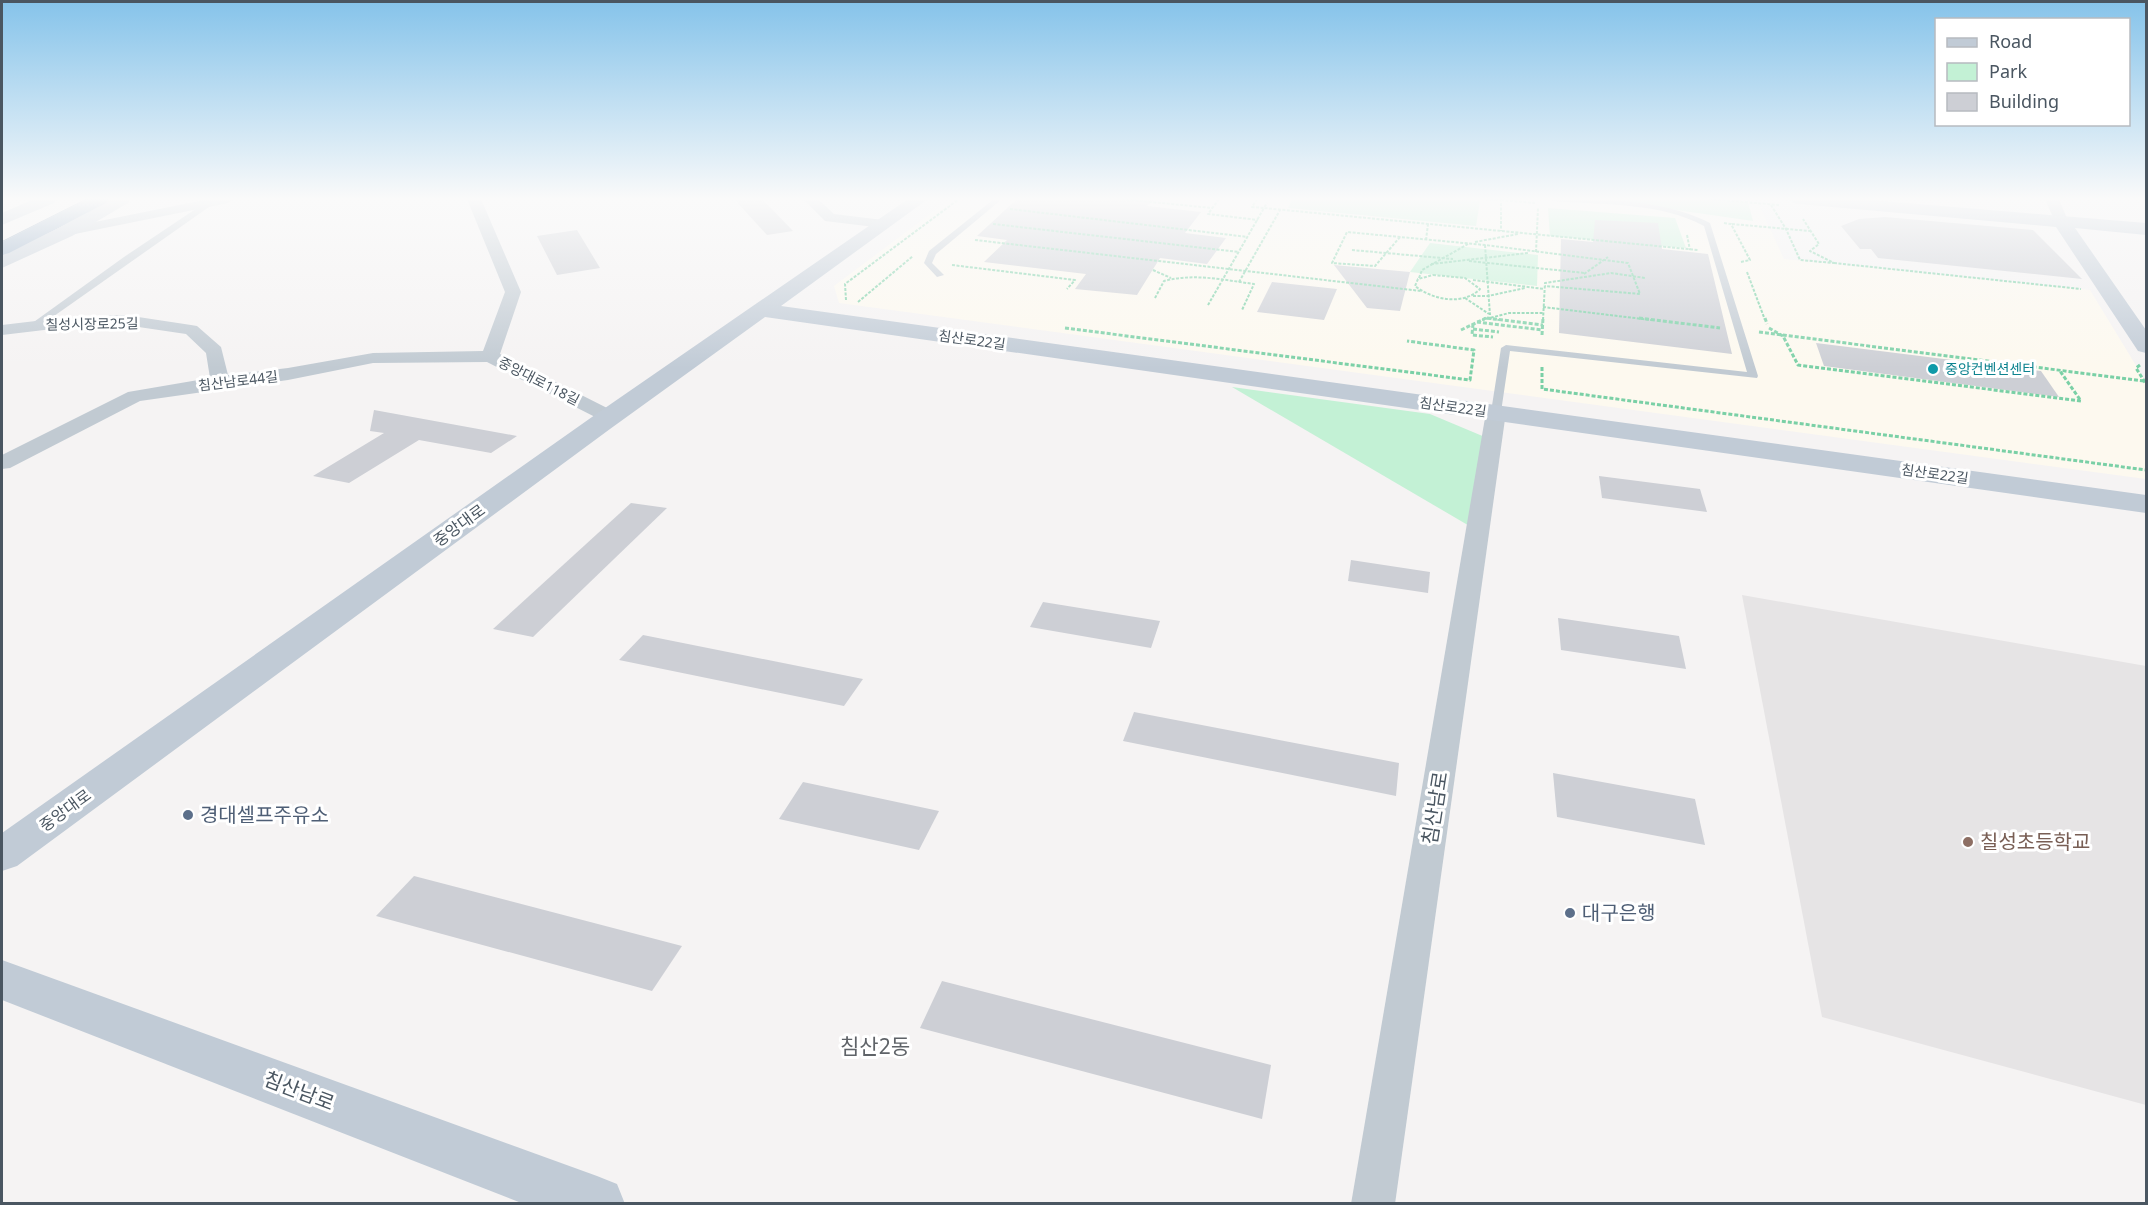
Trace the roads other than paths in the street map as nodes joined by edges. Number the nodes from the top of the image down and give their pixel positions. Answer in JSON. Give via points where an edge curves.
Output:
{"nodes":[{"id":1,"x":16,"y":255,"type":"edge"},
{"id":2,"x":133,"y":255,"type":"edge"},
{"id":3,"x":498,"y":255,"type":"edge"},
{"id":4,"x":839,"y":255,"type":"edge"},
{"id":5,"x":931,"y":255,"type":"edge"},
{"id":6,"x":1716,"y":255,"type":"edge"},
{"id":7,"x":2082,"y":255,"type":"edge"},
{"id":8,"x":2,"y":262,"type":"edge"},
{"id":9,"x":940,"y":275,"type":"dead end"},
{"id":10,"x":760,"y":310,"type":"junction"},
{"id":11,"x":34,"y":326,"type":"junction"},
{"id":12,"x":2,"y":330,"type":"edge"},
{"id":13,"x":2144,"y":354,"type":"edge"},
{"id":14,"x":490,"y":356,"type":"junction"},
{"id":15,"x":220,"y":382,"type":"junction"},
{"id":16,"x":1496,"y":412,"type":"junction"},
{"id":17,"x":610,"y":417,"type":"junction"},
{"id":18,"x":2,"y":463,"type":"edge"},
{"id":19,"x":2146,"y":504,"type":"edge"},
{"id":20,"x":2,"y":855,"type":"edge"},
{"id":21,"x":2,"y":980,"type":"edge"},
{"id":22,"x":597,"y":1203,"type":"edge"},
{"id":23,"x":1373,"y":1203,"type":"edge"}],
"edges":[{"from":1,"to":8,"type":"street"},
{"from":2,"to":11,"type":"lane"},
{"from":3,"to":14,"type":"street","name":"중앙대로118길","via":[[513,292]]},
{"from":4,"to":10,"type":"street","name":"중앙대로"},
{"from":5,"to":9,"type":"lane","via":[[928,263]]},
{"from":6,"to":16,"type":"lane","via":[[1753,376],[1506,348]]},
{"from":7,"to":13,"type":"street"},
{"from":10,"to":16,"type":"street","name":"침산로22길"},
{"from":10,"to":17,"type":"street","name":"중앙대로"},
{"from":11,"to":12,"type":"street","name":"칠성시장로25길"},
{"from":11,"to":15,"type":"street","name":"칠성시장로25길","via":[[125,321],[190,330],[215,351]]},
{"from":14,"to":15,"type":"street","name":"침산남로44길","via":[[373,358]]},
{"from":14,"to":17,"type":"street","name":"중앙대로118길"},
{"from":15,"to":18,"type":"street","name":"침산남로44길","via":[[135,396]]},
{"from":16,"to":19,"type":"street","name":"침산로22길"},
{"from":16,"to":23,"type":"street","name":"침산남로"},
{"from":17,"to":20,"type":"street","name":"중앙대로"},
{"from":21,"to":22,"type":"street","name":"침산남로"}]}
